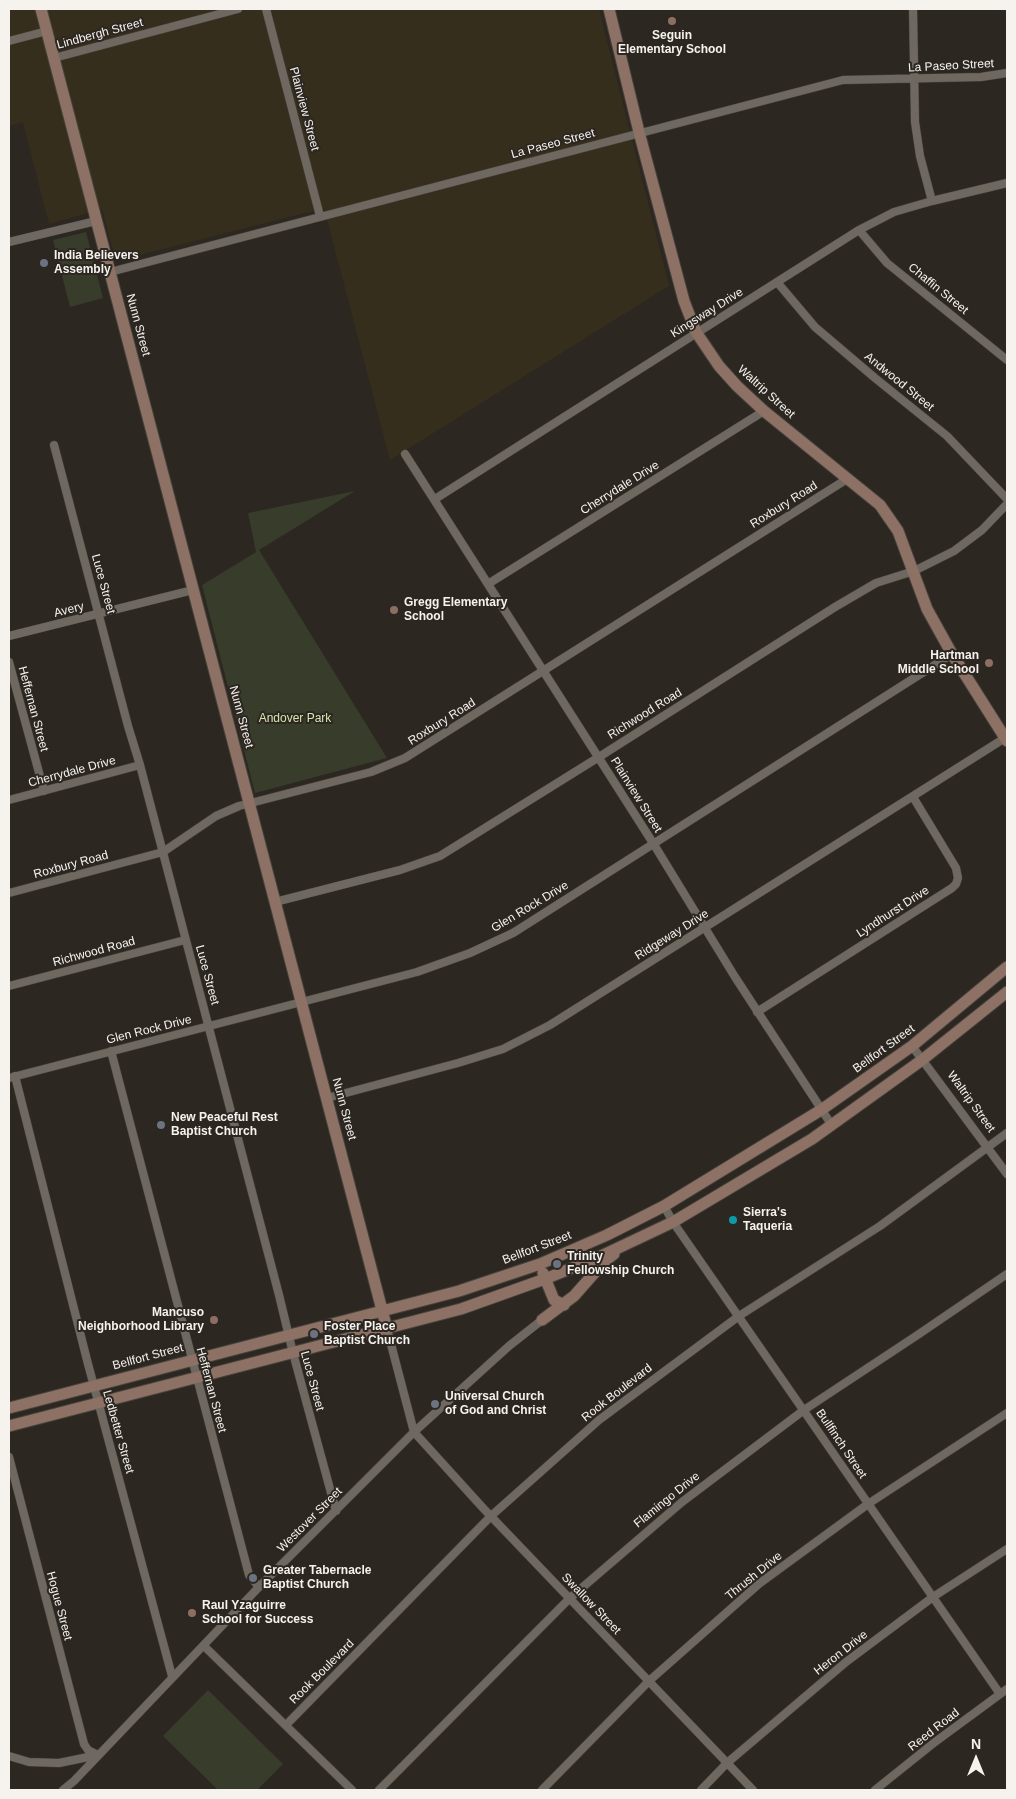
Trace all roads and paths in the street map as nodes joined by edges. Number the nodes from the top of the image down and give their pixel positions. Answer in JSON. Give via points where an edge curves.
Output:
{"nodes":[{"id":1,"x":41,"y":9,"type":"edge"},
{"id":2,"x":238,"y":9,"type":"edge"},
{"id":3,"x":266,"y":9,"type":"edge"},
{"id":4,"x":609,"y":9,"type":"edge"},
{"id":5,"x":913,"y":9,"type":"edge"},
{"id":6,"x":46,"y":31,"type":"junction"},
{"id":7,"x":9,"y":41,"type":"edge"},
{"id":8,"x":54,"y":58,"type":"junction"},
{"id":9,"x":1007,"y":73,"type":"edge"},
{"id":10,"x":913,"y":79,"type":"junction"},
{"id":11,"x":640,"y":132,"type":"junction"},
{"id":12,"x":1007,"y":183,"type":"edge"},
{"id":13,"x":932,"y":201,"type":"junction"},
{"id":14,"x":320,"y":216,"type":"junction"},
{"id":15,"x":96,"y":220,"type":"junction"},
{"id":16,"x":859,"y":230,"type":"junction"},
{"id":17,"x":9,"y":242,"type":"edge"},
{"id":18,"x":110,"y":272,"type":"junction"},
{"id":19,"x":777,"y":282,"type":"junction"},
{"id":20,"x":696,"y":332,"type":"junction"},
{"id":21,"x":1007,"y":360,"type":"edge"},
{"id":22,"x":764,"y":411,"type":"junction"},
{"id":23,"x":54,"y":445,"type":"dead end"},
{"id":24,"x":405,"y":454,"type":"dead end"},
{"id":25,"x":847,"y":479,"type":"junction"},
{"id":26,"x":435,"y":499,"type":"junction"},
{"id":27,"x":1007,"y":499,"type":"edge"},
{"id":28,"x":1007,"y":504,"type":"edge"},
{"id":29,"x":914,"y":571,"type":"junction"},
{"id":30,"x":488,"y":584,"type":"junction"},
{"id":31,"x":193,"y":590,"type":"junction"},
{"id":32,"x":99,"y":614,"type":"junction"},
{"id":33,"x":9,"y":636,"type":"edge"},
{"id":34,"x":952,"y":654,"type":"junction"},
{"id":35,"x":9,"y":662,"type":"edge"},
{"id":36,"x":542,"y":671,"type":"junction"},
{"id":37,"x":1006,"y":739,"type":"edge"},
{"id":38,"x":599,"y":757,"type":"junction"},
{"id":39,"x":140,"y":765,"type":"junction"},
{"id":40,"x":44,"y":791,"type":"junction"},
{"id":41,"x":913,"y":797,"type":"junction"},
{"id":42,"x":9,"y":800,"type":"edge"},
{"id":43,"x":250,"y":804,"type":"junction"},
{"id":44,"x":653,"y":844,"type":"junction"},
{"id":45,"x":163,"y":852,"type":"junction"},
{"id":46,"x":9,"y":893,"type":"edge"},
{"id":47,"x":275,"y":902,"type":"junction"},
{"id":48,"x":704,"y":927,"type":"junction"},
{"id":49,"x":185,"y":940,"type":"junction"},
{"id":50,"x":1007,"y":968,"type":"edge"},
{"id":51,"x":9,"y":986,"type":"edge"},
{"id":52,"x":1007,"y":992,"type":"edge"},
{"id":53,"x":301,"y":1002,"type":"junction"},
{"id":54,"x":757,"y":1012,"type":"junction"},
{"id":55,"x":209,"y":1027,"type":"junction"},
{"id":56,"x":912,"y":1046,"type":"junction"},
{"id":57,"x":111,"y":1051,"type":"junction"},
{"id":58,"x":922,"y":1060,"type":"junction"},
{"id":59,"x":12,"y":1077,"type":"edge"},
{"id":60,"x":326,"y":1098,"type":"junction"},
{"id":61,"x":821,"y":1110,"type":"junction"},
{"id":62,"x":831,"y":1124,"type":"junction"},
{"id":63,"x":1007,"y":1133,"type":"edge"},
{"id":64,"x":988,"y":1149,"type":"junction"},
{"id":65,"x":1007,"y":1174,"type":"edge"},
{"id":66,"x":664,"y":1206,"type":"junction"},
{"id":67,"x":673,"y":1222,"type":"junction"},
{"id":68,"x":625,"y":1245,"type":"junction"},
{"id":69,"x":540,"y":1264,"type":"junction"},
{"id":70,"x":1007,"y":1274,"type":"edge"},
{"id":71,"x":545,"y":1279,"type":"junction"},
{"id":72,"x":550,"y":1296,"type":"junction"},
{"id":73,"x":564,"y":1305,"type":"junction"},
{"id":74,"x":383,"y":1312,"type":"junction"},
{"id":75,"x":739,"y":1316,"type":"junction"},
{"id":76,"x":542,"y":1320,"type":"junction"},
{"id":77,"x":387,"y":1329,"type":"junction"},
{"id":78,"x":289,"y":1335,"type":"junction"},
{"id":79,"x":293,"y":1353,"type":"junction"},
{"id":80,"x":192,"y":1360,"type":"junction"},
{"id":81,"x":196,"y":1378,"type":"junction"},
{"id":82,"x":94,"y":1385,"type":"junction"},
{"id":83,"x":98,"y":1403,"type":"junction"},
{"id":84,"x":9,"y":1408,"type":"edge"},
{"id":85,"x":804,"y":1410,"type":"junction"},
{"id":86,"x":1007,"y":1413,"type":"edge"},
{"id":87,"x":9,"y":1426,"type":"edge"},
{"id":88,"x":414,"y":1432,"type":"junction"},
{"id":89,"x":9,"y":1457,"type":"edge"},
{"id":90,"x":868,"y":1504,"type":"junction"},
{"id":91,"x":336,"y":1511,"type":"junction"},
{"id":92,"x":491,"y":1516,"type":"junction"},
{"id":93,"x":1007,"y":1549,"type":"edge"},
{"id":94,"x":259,"y":1587,"type":"junction"},
{"id":95,"x":933,"y":1597,"type":"junction"},
{"id":96,"x":570,"y":1598,"type":"junction"},
{"id":97,"x":204,"y":1646,"type":"junction"},
{"id":98,"x":172,"y":1676,"type":"junction"},
{"id":99,"x":649,"y":1681,"type":"junction"},
{"id":100,"x":1007,"y":1689,"type":"edge"},
{"id":101,"x":1000,"y":1694,"type":"junction"},
{"id":102,"x":286,"y":1725,"type":"junction"},
{"id":103,"x":98,"y":1755,"type":"junction"},
{"id":104,"x":9,"y":1756,"type":"edge"},
{"id":105,"x":728,"y":1763,"type":"junction"},
{"id":106,"x":63,"y":1790,"type":"edge"},
{"id":107,"x":352,"y":1790,"type":"edge"},
{"id":108,"x":379,"y":1790,"type":"edge"},
{"id":109,"x":542,"y":1790,"type":"edge"},
{"id":110,"x":701,"y":1790,"type":"edge"},
{"id":111,"x":753,"y":1790,"type":"edge"},
{"id":112,"x":875,"y":1790,"type":"edge"}],
"edges":[{"from":1,"to":6,"type":"main road","name":"Nunn Street"},
{"from":2,"to":8,"type":"street","name":"Lindbergh Street"},
{"from":3,"to":14,"type":"street","name":"Plainview Street"},
{"from":4,"to":11,"type":"main road","name":"Waltrip Street"},
{"from":5,"to":10,"type":"street"},
{"from":6,"to":7,"type":"street","name":"Lindbergh Street"},
{"from":6,"to":8,"type":"main road","name":"Nunn Street"},
{"from":8,"to":15,"type":"main road","name":"Nunn Street"},
{"from":9,"to":10,"type":"street","name":"La Paseo Street"},
{"from":10,"to":11,"type":"street","name":"La Paseo Street","via":[[843,80]]},
{"from":10,"to":13,"type":"street","via":[[920,156]]},
{"from":11,"to":14,"type":"street","name":"La Paseo Street"},
{"from":11,"to":20,"type":"main road","name":"Waltrip Street","via":[[684,301]]},
{"from":12,"to":13,"type":"street","name":"Kingsway Drive"},
{"from":13,"to":16,"type":"street","name":"Kingsway Drive","via":[[894,212]]},
{"from":14,"to":18,"type":"street","name":"La Paseo Street"},
{"from":15,"to":17,"type":"street"},
{"from":15,"to":18,"type":"main road","name":"Nunn Street"},
{"from":16,"to":19,"type":"street","name":"Kingsway Drive"},
{"from":16,"to":21,"type":"street","name":"Chaffin Street","via":[[887,263]]},
{"from":18,"to":31,"type":"main road","name":"Nunn Street"},
{"from":19,"to":20,"type":"street","name":"Kingsway Drive"},
{"from":19,"to":27,"type":"street","name":"Andwood Street","via":[[816,327],[947,436]]},
{"from":20,"to":22,"type":"main road","name":"Waltrip Street","via":[[719,366]]},
{"from":20,"to":26,"type":"street","name":"Kingsway Drive"},
{"from":22,"to":25,"type":"main road","name":"Waltrip Street"},
{"from":22,"to":30,"type":"street","name":"Cherrydale Drive"},
{"from":23,"to":32,"type":"street","name":"Luce Street"},
{"from":24,"to":26,"type":"street","name":"Plainview Street"},
{"from":25,"to":29,"type":"main road","name":"Waltrip Street","via":[[880,505],[898,531]]},
{"from":25,"to":36,"type":"street","name":"Roxbury Road"},
{"from":26,"to":30,"type":"street","name":"Plainview Street"},
{"from":28,"to":29,"type":"street","name":"Richwood Road","via":[[970,540]]},
{"from":29,"to":34,"type":"main road","name":"Waltrip Street","via":[[927,609]]},
{"from":29,"to":38,"type":"street","name":"Richwood Road","via":[[876,583],[835,607]]},
{"from":30,"to":36,"type":"street","name":"Plainview Street"},
{"from":31,"to":32,"type":"street","name":"Avery"},
{"from":31,"to":43,"type":"main road","name":"Nunn Street"},
{"from":32,"to":33,"type":"street","name":"Avery"},
{"from":32,"to":39,"type":"street","name":"Luce Street"},
{"from":34,"to":37,"type":"main road","name":"Waltrip Street"},
{"from":34,"to":44,"type":"street","name":"Glen Rock Drive"},
{"from":35,"to":40,"type":"street","name":"Heffernan Street"},
{"from":36,"to":38,"type":"street","name":"Plainview Street"},
{"from":36,"to":43,"type":"street","name":"Roxbury Road","via":[[404,758],[371,772]]},
{"from":37,"to":41,"type":"street","name":"Ridgeway Drive"},
{"from":38,"to":44,"type":"street","name":"Plainview Street"},
{"from":38,"to":47,"type":"street","name":"Richwood Road","via":[[440,856],[400,870]]},
{"from":39,"to":40,"type":"street","name":"Cherrydale Drive"},
{"from":39,"to":45,"type":"street","name":"Luce Street"},
{"from":40,"to":42,"type":"street","name":"Cherrydale Drive"},
{"from":41,"to":48,"type":"street","name":"Ridgeway Drive"},
{"from":41,"to":54,"type":"street","name":"Lyndhurst Drive","via":[[956,868],[956,884]]},
{"from":43,"to":45,"type":"street","name":"Roxbury Road","via":[[216,816]]},
{"from":43,"to":47,"type":"main road","name":"Nunn Street"},
{"from":44,"to":48,"type":"street","name":"Plainview Street"},
{"from":44,"to":53,"type":"street","name":"Glen Rock Drive","via":[[513,933],[470,953],[417,972]]},
{"from":45,"to":46,"type":"street","name":"Roxbury Road"},
{"from":45,"to":49,"type":"street","name":"Luce Street"},
{"from":47,"to":53,"type":"main road","name":"Nunn Street"},
{"from":48,"to":54,"type":"street","name":"Plainview Street"},
{"from":48,"to":60,"type":"street","name":"Ridgeway Drive","via":[[550,1026],[503,1049]]},
{"from":49,"to":51,"type":"street","name":"Richwood Road"},
{"from":49,"to":55,"type":"street","name":"Luce Street"},
{"from":50,"to":56,"type":"main road","name":"Bellfort Street"},
{"from":52,"to":58,"type":"main road"},
{"from":53,"to":55,"type":"street","name":"Glen Rock Drive"},
{"from":53,"to":60,"type":"main road","name":"Nunn Street"},
{"from":54,"to":61,"type":"street","name":"Plainview Street"},
{"from":55,"to":57,"type":"street","name":"Glen Rock Drive"},
{"from":55,"to":78,"type":"street","name":"Luce Street"},
{"from":56,"to":58,"type":"street","name":"Waltrip Street"},
{"from":56,"to":61,"type":"main road","name":"Bellfort Street"},
{"from":57,"to":59,"type":"street","name":"Glen Rock Drive"},
{"from":57,"to":80,"type":"street","name":"Heffernan Street"},
{"from":58,"to":62,"type":"main road"},
{"from":58,"to":64,"type":"street","name":"Waltrip Street"},
{"from":59,"to":82,"type":"street","name":"Ledbetter Street"},
{"from":60,"to":74,"type":"main road","name":"Nunn Street"},
{"from":61,"to":62,"type":"street","name":"Plainview Street"},
{"from":61,"to":66,"type":"main road","name":"Bellfort Street"},
{"from":62,"to":67,"type":"main road"},
{"from":63,"to":64,"type":"street","name":"Rook Boulevard"},
{"from":64,"to":65,"type":"street","name":"Waltrip Street"},
{"from":64,"to":75,"type":"street","name":"Rook Boulevard","via":[[880,1226]]},
{"from":66,"to":67,"type":"street","name":"Bullfinch Street"},
{"from":66,"to":69,"type":"main road","name":"Bellfort Street"},
{"from":67,"to":68,"type":"main road"},
{"from":67,"to":75,"type":"street","name":"Bullfinch Street"},
{"from":68,"to":71,"type":"main road"},
{"from":68,"to":73,"type":"main road","via":[[605,1261]]},
{"from":69,"to":71,"type":"main road"},
{"from":69,"to":74,"type":"main road","name":"Bellfort Street"},
{"from":70,"to":85,"type":"street","name":"Flamingo Drive"},
{"from":71,"to":72,"type":"main road"},
{"from":71,"to":77,"type":"main road","via":[[461,1309]]},
{"from":72,"to":73,"type":"main road"},
{"from":72,"to":76,"type":"main road","via":[[549,1310]]},
{"from":73,"to":76,"type":"main road"},
{"from":74,"to":77,"type":"main road","name":"Nunn Street"},
{"from":74,"to":78,"type":"main road","name":"Bellfort Street"},
{"from":75,"to":85,"type":"street","name":"Bullfinch Street"},
{"from":75,"to":92,"type":"street","name":"Rook Boulevard","via":[[599,1420]]},
{"from":76,"to":88,"type":"street","name":"Westover Street"},
{"from":77,"to":79,"type":"main road"},
{"from":77,"to":88,"type":"street","name":"Nunn Street"},
{"from":78,"to":79,"type":"street","name":"Luce Street"},
{"from":78,"to":80,"type":"main road","name":"Bellfort Street"},
{"from":79,"to":81,"type":"main road"},
{"from":79,"to":91,"type":"street","name":"Luce Street"},
{"from":80,"to":81,"type":"street","name":"Heffernan Street"},
{"from":80,"to":82,"type":"main road","name":"Bellfort Street"},
{"from":81,"to":83,"type":"main road"},
{"from":81,"to":94,"type":"street","name":"Heffernan Street","via":[[249,1575]]},
{"from":82,"to":83,"type":"street","name":"Ledbetter Street"},
{"from":82,"to":84,"type":"main road","name":"Bellfort Street"},
{"from":83,"to":87,"type":"main road"},
{"from":83,"to":98,"type":"street","name":"Ledbetter Street"},
{"from":85,"to":90,"type":"street","name":"Bullfinch Street"},
{"from":85,"to":96,"type":"street","name":"Flamingo Drive","via":[[682,1502]]},
{"from":86,"to":90,"type":"street","name":"Thrush Drive"},
{"from":88,"to":91,"type":"street","name":"Westover Street"},
{"from":88,"to":92,"type":"street","name":"Swallow Street"},
{"from":89,"to":103,"type":"street","name":"Hogue Street","via":[[84,1744]]},
{"from":90,"to":95,"type":"street","name":"Bullfinch Street"},
{"from":90,"to":99,"type":"street","name":"Thrush Drive","via":[[760,1583]]},
{"from":91,"to":94,"type":"street","name":"Westover Street"},
{"from":92,"to":96,"type":"street","name":"Swallow Street"},
{"from":92,"to":102,"type":"street","name":"Rook Boulevard"},
{"from":93,"to":95,"type":"street","name":"Heron Drive"},
{"from":94,"to":97,"type":"street","name":"Westover Street"},
{"from":95,"to":101,"type":"street","name":"Bullfinch Street"},
{"from":95,"to":105,"type":"street","name":"Heron Drive","via":[[846,1662]]},
{"from":96,"to":99,"type":"street","name":"Swallow Street"},
{"from":96,"to":108,"type":"street","name":"Flamingo Drive"},
{"from":97,"to":98,"type":"street","name":"Westover Street"},
{"from":97,"to":102,"type":"street"},
{"from":98,"to":103,"type":"street","name":"Westover Street"},
{"from":99,"to":105,"type":"street","name":"Swallow Street"},
{"from":99,"to":109,"type":"street","name":"Thrush Drive"},
{"from":100,"to":101,"type":"street","name":"Reed Road"},
{"from":101,"to":112,"type":"street","name":"Reed Road"},
{"from":102,"to":107,"type":"street"},
{"from":103,"to":104,"type":"street","via":[[59,1763],[29,1762]]},
{"from":103,"to":106,"type":"street","name":"Westover Street"},
{"from":105,"to":110,"type":"street","name":"Heron Drive"},
{"from":105,"to":111,"type":"street","name":"Swallow Street"}]}
